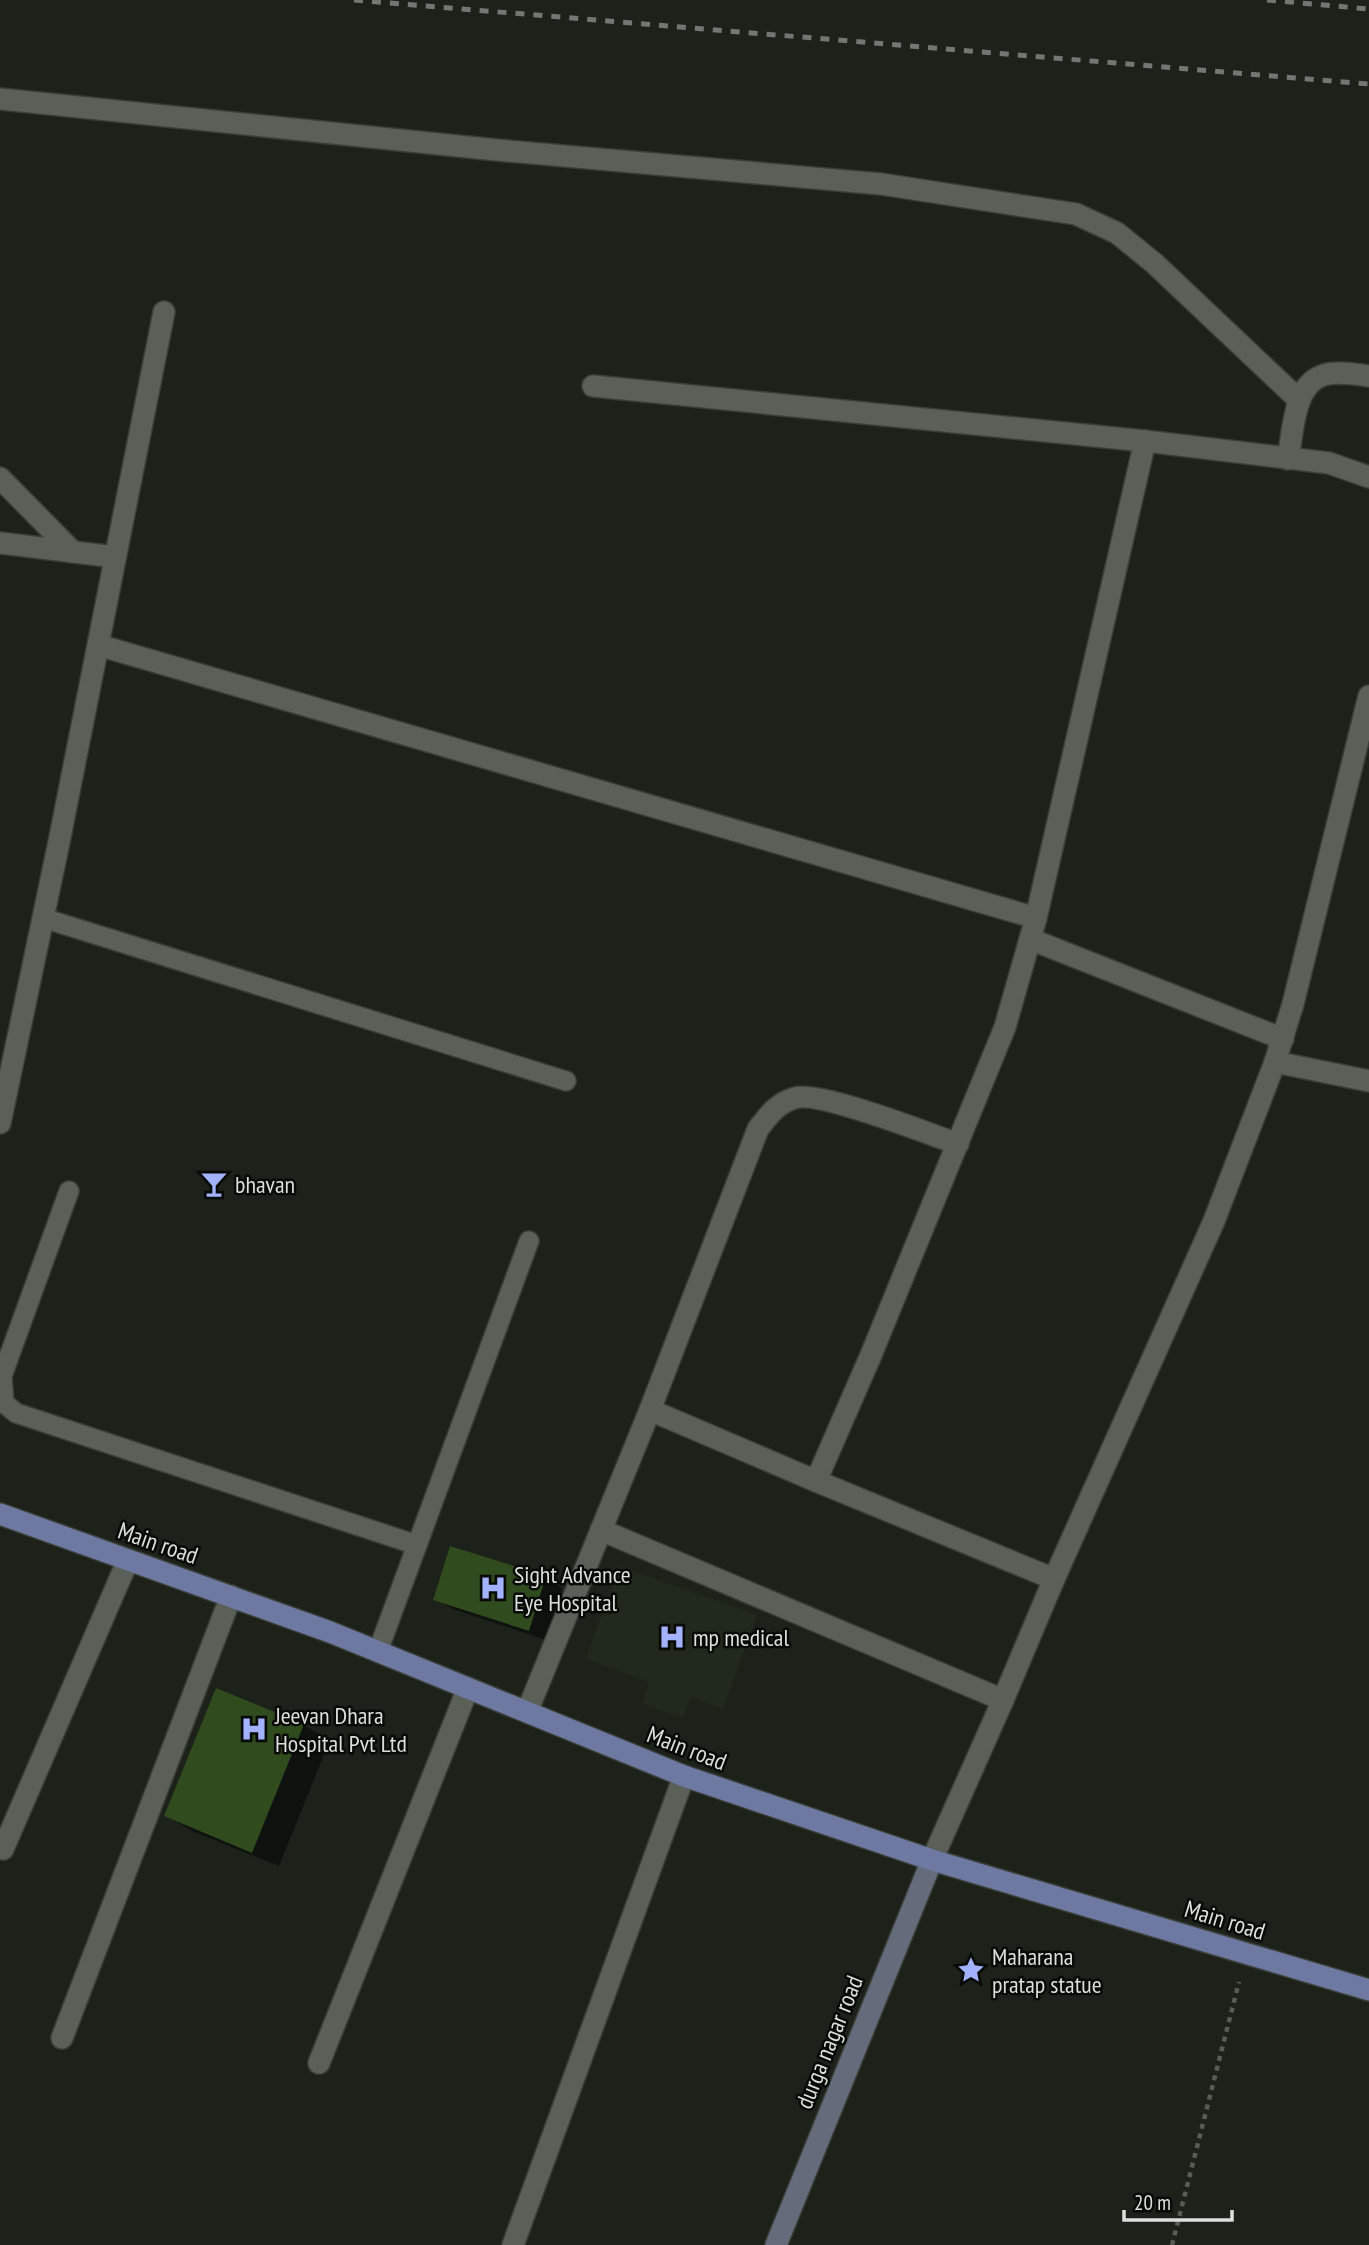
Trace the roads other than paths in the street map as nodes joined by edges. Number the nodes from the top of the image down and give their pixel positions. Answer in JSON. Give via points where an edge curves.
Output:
{"nodes":[{"id":1,"x":0,"y":99,"type":"edge"},
{"id":2,"x":163,"y":312,"type":"dead end"},
{"id":3,"x":1369,"y":376,"type":"edge"},
{"id":4,"x":593,"y":386,"type":"dead end"},
{"id":5,"x":1299,"y":400,"type":"junction"},
{"id":6,"x":1145,"y":441,"type":"junction"},
{"id":7,"x":1288,"y":459,"type":"junction"},
{"id":8,"x":1369,"y":477,"type":"edge"},
{"id":9,"x":0,"y":478,"type":"edge"},
{"id":10,"x":0,"y":543,"type":"edge"},
{"id":11,"x":73,"y":552,"type":"junction"},
{"id":12,"x":114,"y":557,"type":"junction"},
{"id":13,"x":98,"y":645,"type":"junction"},
{"id":14,"x":1369,"y":696,"type":"edge"},
{"id":15,"x":43,"y":918,"type":"junction"},
{"id":16,"x":1035,"y":918,"type":"junction"},
{"id":17,"x":1030,"y":939,"type":"junction"},
{"id":18,"x":1283,"y":1039,"type":"junction"},
{"id":19,"x":1275,"y":1062,"type":"junction"},
{"id":20,"x":566,"y":1081,"type":"dead end"},
{"id":21,"x":1369,"y":1081,"type":"edge"},
{"id":22,"x":0,"y":1123,"type":"edge"},
{"id":23,"x":958,"y":1144,"type":"junction"},
{"id":24,"x":69,"y":1191,"type":"dead end"},
{"id":25,"x":529,"y":1241,"type":"dead end"},
{"id":26,"x":650,"y":1410,"type":"junction"},
{"id":27,"x":816,"y":1481,"type":"junction"},
{"id":28,"x":0,"y":1514,"type":"edge"},
{"id":29,"x":601,"y":1530,"type":"junction"},
{"id":30,"x":416,"y":1545,"type":"junction"},
{"id":31,"x":128,"y":1560,"type":"junction"},
{"id":32,"x":1054,"y":1579,"type":"junction"},
{"id":33,"x":231,"y":1596,"type":"junction"},
{"id":34,"x":377,"y":1651,"type":"junction"},
{"id":35,"x":468,"y":1688,"type":"junction"},
{"id":36,"x":1003,"y":1700,"type":"junction"},
{"id":37,"x":527,"y":1712,"type":"junction"},
{"id":38,"x":684,"y":1776,"type":"junction"},
{"id":39,"x":3,"y":1849,"type":"dead end"},
{"id":40,"x":932,"y":1860,"type":"junction"},
{"id":41,"x":1369,"y":1990,"type":"edge"},
{"id":42,"x":62,"y":2038,"type":"dead end"},
{"id":43,"x":319,"y":2063,"type":"dead end"},
{"id":44,"x":513,"y":2245,"type":"edge"},
{"id":45,"x":776,"y":2245,"type":"edge"}],
"edges":[{"from":1,"to":5,"type":"street","via":[[881,184],[1076,214],[1117,233],[1154,263]]},
{"from":2,"to":12,"type":"street"},
{"from":3,"to":5,"type":"street","via":[[1323,375],[1309,384]]},
{"from":4,"to":6,"type":"street"},
{"from":5,"to":7,"type":"street"},
{"from":6,"to":7,"type":"street"},
{"from":6,"to":16,"type":"street"},
{"from":7,"to":8,"type":"street","via":[[1329,463]]},
{"from":9,"to":11,"type":"street"},
{"from":10,"to":11,"type":"street"},
{"from":11,"to":12,"type":"street"},
{"from":12,"to":13,"type":"street"},
{"from":13,"to":15,"type":"street"},
{"from":13,"to":16,"type":"street"},
{"from":14,"to":18,"type":"street"},
{"from":15,"to":20,"type":"lane"},
{"from":15,"to":22,"type":"street"},
{"from":16,"to":17,"type":"street"},
{"from":17,"to":18,"type":"street"},
{"from":17,"to":23,"type":"street","via":[[1005,1027]]},
{"from":18,"to":19,"type":"street"},
{"from":19,"to":21,"type":"street"},
{"from":19,"to":32,"type":"street","via":[[1214,1221]]},
{"from":23,"to":26,"type":"street","via":[[826,1099],[797,1096],[775,1107],[758,1129]]},
{"from":23,"to":27,"type":"street"},
{"from":24,"to":30,"type":"lane","via":[[2,1376],[4,1404],[16,1413]]},
{"from":25,"to":30,"type":"lane"},
{"from":26,"to":27,"type":"street"},
{"from":26,"to":29,"type":"street"},
{"from":27,"to":32,"type":"street"},
{"from":28,"to":31,"type":"main road","name":"Main road"},
{"from":29,"to":36,"type":"street"},
{"from":29,"to":37,"type":"street"},
{"from":30,"to":34,"type":"lane"},
{"from":31,"to":33,"type":"main road","name":"Main road"},
{"from":31,"to":39,"type":"street"},
{"from":32,"to":36,"type":"street"},
{"from":33,"to":34,"type":"main road","name":"Main road"},
{"from":33,"to":42,"type":"street"},
{"from":34,"to":35,"type":"main road","name":"Main road"},
{"from":35,"to":37,"type":"main road","name":"Main road"},
{"from":35,"to":43,"type":"street"},
{"from":36,"to":40,"type":"street"},
{"from":37,"to":38,"type":"main road","name":"Main road"},
{"from":38,"to":40,"type":"main road","name":"Main road"},
{"from":38,"to":44,"type":"street"},
{"from":40,"to":41,"type":"main road","name":"Main road"},
{"from":40,"to":45,"type":"main road","name":"durga nagar road"}]}
